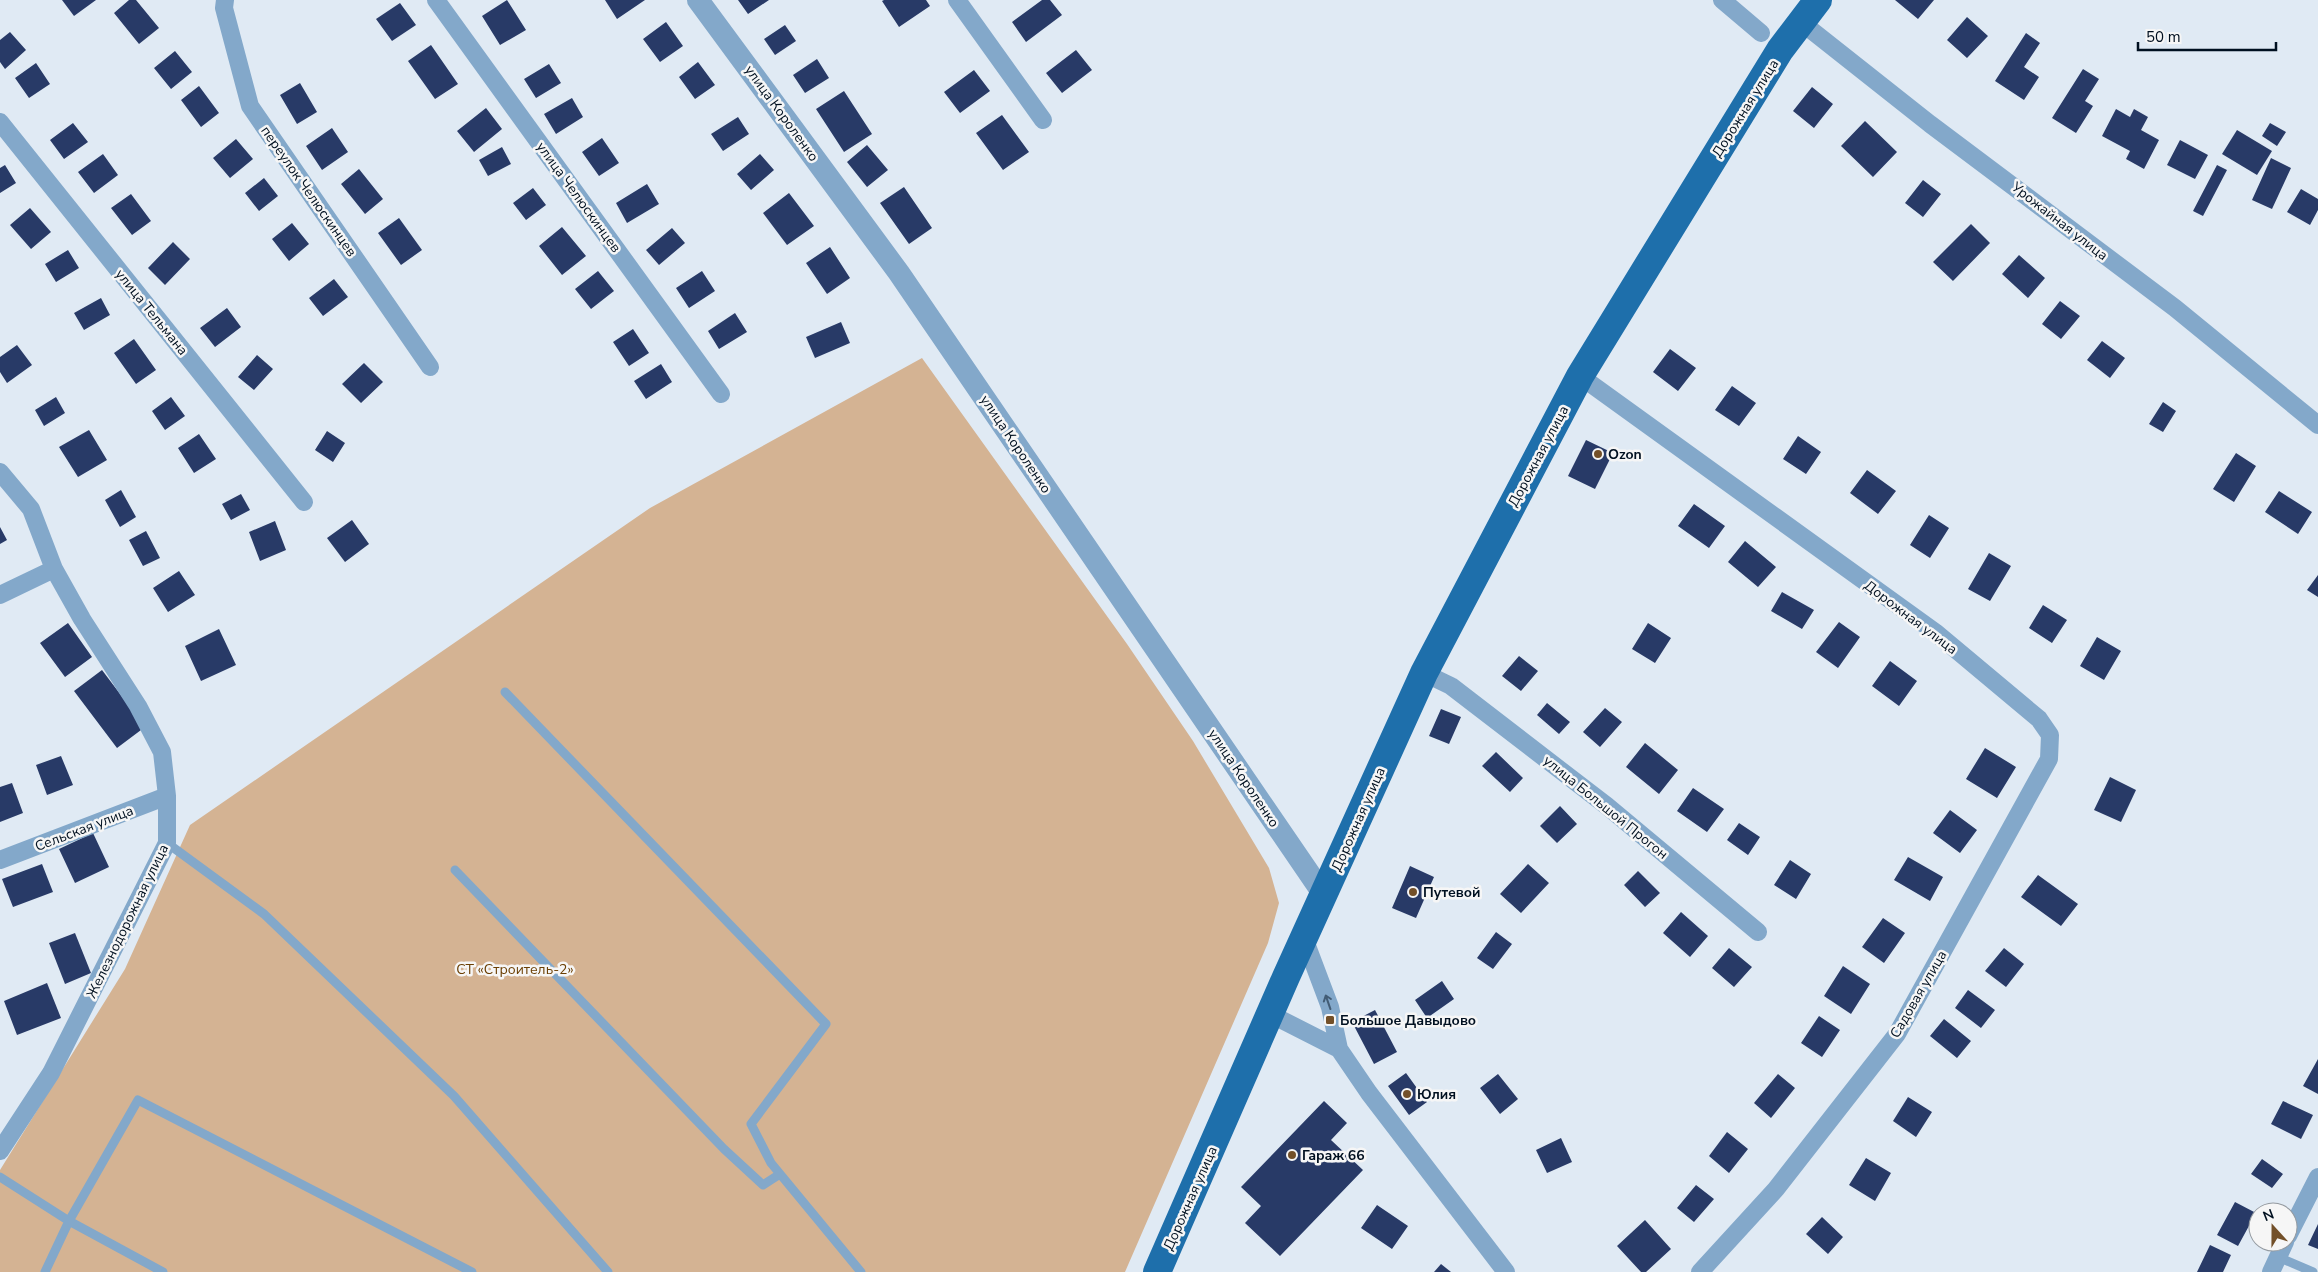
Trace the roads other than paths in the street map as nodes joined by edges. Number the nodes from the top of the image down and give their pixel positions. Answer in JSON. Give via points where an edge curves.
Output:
{"nodes":[{"id":1,"x":224,"y":0,"type":"edge"},
{"id":2,"x":436,"y":0,"type":"edge"},
{"id":3,"x":698,"y":0,"type":"edge"},
{"id":4,"x":956,"y":0,"type":"edge"},
{"id":5,"x":1722,"y":0,"type":"edge"},
{"id":6,"x":1818,"y":0,"type":"edge"},
{"id":7,"x":1801,"y":22,"type":"junction"},
{"id":8,"x":1760,"y":34,"type":"dead end"},
{"id":9,"x":1043,"y":120,"type":"dead end"},
{"id":10,"x":0,"y":122,"type":"edge"},
{"id":11,"x":430,"y":367,"type":"dead end"},
{"id":12,"x":1580,"y":376,"type":"junction"},
{"id":13,"x":721,"y":394,"type":"dead end"},
{"id":14,"x":2317,"y":423,"type":"edge"},
{"id":15,"x":0,"y":472,"type":"edge"},
{"id":16,"x":304,"y":502,"type":"dead end"},
{"id":17,"x":54,"y":569,"type":"junction"},
{"id":18,"x":0,"y":595,"type":"edge"},
{"id":19,"x":1424,"y":673,"type":"junction"},
{"id":20,"x":504,"y":692,"type":"dead end"},
{"id":21,"x":2050,"y":735,"type":"joint"},
{"id":22,"x":167,"y":796,"type":"junction"},
{"id":23,"x":167,"y":843,"type":"junction"},
{"id":24,"x":0,"y":860,"type":"edge"},
{"id":25,"x":455,"y":870,"type":"dead end"},
{"id":26,"x":1324,"y":894,"type":"junction"},
{"id":27,"x":1758,"y":932,"type":"dead end"},
{"id":28,"x":1304,"y":938,"type":"junction"},
{"id":29,"x":1270,"y":1014,"type":"junction"},
{"id":30,"x":1339,"y":1049,"type":"junction"},
{"id":31,"x":0,"y":1151,"type":"edge"},
{"id":32,"x":780,"y":1174,"type":"junction"},
{"id":33,"x":0,"y":1177,"type":"edge"},
{"id":34,"x":2318,"y":1177,"type":"edge"},
{"id":35,"x":2298,"y":1216,"type":"edge"},
{"id":36,"x":68,"y":1220,"type":"junction"},
{"id":37,"x":2278,"y":1257,"type":"edge"},
{"id":38,"x":45,"y":1272,"type":"edge"},
{"id":39,"x":164,"y":1272,"type":"edge"},
{"id":40,"x":472,"y":1272,"type":"edge"},
{"id":41,"x":608,"y":1272,"type":"edge"},
{"id":42,"x":861,"y":1272,"type":"edge"},
{"id":43,"x":1157,"y":1272,"type":"edge"},
{"id":44,"x":1506,"y":1272,"type":"edge"},
{"id":45,"x":1700,"y":1272,"type":"edge"},
{"id":46,"x":2314,"y":1272,"type":"edge"}],
"edges":[{"from":1,"to":11,"type":"street","name":"переулок Челюскинцев","via":[[250,106]]},
{"from":2,"to":13,"type":"street","name":"улица Челюскинцев"},
{"from":3,"to":26,"type":"street","name":"улица Короленко","via":[[899,274]]},
{"from":4,"to":9,"type":"street"},
{"from":5,"to":8,"type":"street"},
{"from":6,"to":7,"type":"main road","name":"Дорожная улица"},
{"from":7,"to":12,"type":"main road","name":"Дорожная улица","via":[[1780,50]]},
{"from":7,"to":14,"type":"street","name":"Урожайная улица","via":[[1930,124],[2175,308]]},
{"from":10,"to":16,"type":"street","name":"улица Тельмана"},
{"from":12,"to":19,"type":"main road","name":"Дорожная улица"},
{"from":12,"to":21,"type":"street","name":"Дорожная улица","via":[[1935,632],[2038,719]]},
{"from":15,"to":17,"type":"street","name":"Железнодорожная улица","via":[[31,509]]},
{"from":17,"to":18,"type":"street"},
{"from":17,"to":22,"type":"street","name":"Железнодорожная улица","via":[[138,706],[162,752]]},
{"from":19,"to":26,"type":"main road","name":"Дорожная улица"},
{"from":19,"to":27,"type":"street","name":"улица Большой Прогон","via":[[1451,686],[1607,806]]},
{"from":20,"to":32,"type":"lane","via":[[826,1024],[751,1124]]},
{"from":21,"to":45,"type":"street","name":"Садовая улица","via":[[2049,760],[1897,1034],[1776,1189]]},
{"from":22,"to":23,"type":"street","name":"Железнодорожная улица"},
{"from":22,"to":24,"type":"street","name":"Сельская улица"},
{"from":23,"to":31,"type":"street","name":"Железнодорожная улица","via":[[51,1073]]},
{"from":23,"to":41,"type":"lane","via":[[264,914],[454,1096]]},
{"from":25,"to":32,"type":"lane","via":[[724,1149],[763,1185]]},
{"from":26,"to":28,"type":"main road","name":"Дорожная улица"},
{"from":28,"to":29,"type":"main road","name":"Дорожная улица"},
{"from":30,"to":28,"type":"street","one_way":true,"via":[[1330,1007]]},
{"from":29,"to":30,"type":"street"},
{"from":29,"to":43,"type":"main road","name":"Дорожная улица"},
{"from":30,"to":44,"type":"street"},
{"from":32,"to":42,"type":"lane"},
{"from":33,"to":36,"type":"lane"},
{"from":34,"to":35,"type":"street"},
{"from":36,"to":38,"type":"lane"},
{"from":36,"to":39,"type":"lane"},
{"from":36,"to":40,"type":"lane","via":[[138,1100]]},
{"from":37,"to":46,"type":"lane"}]}
